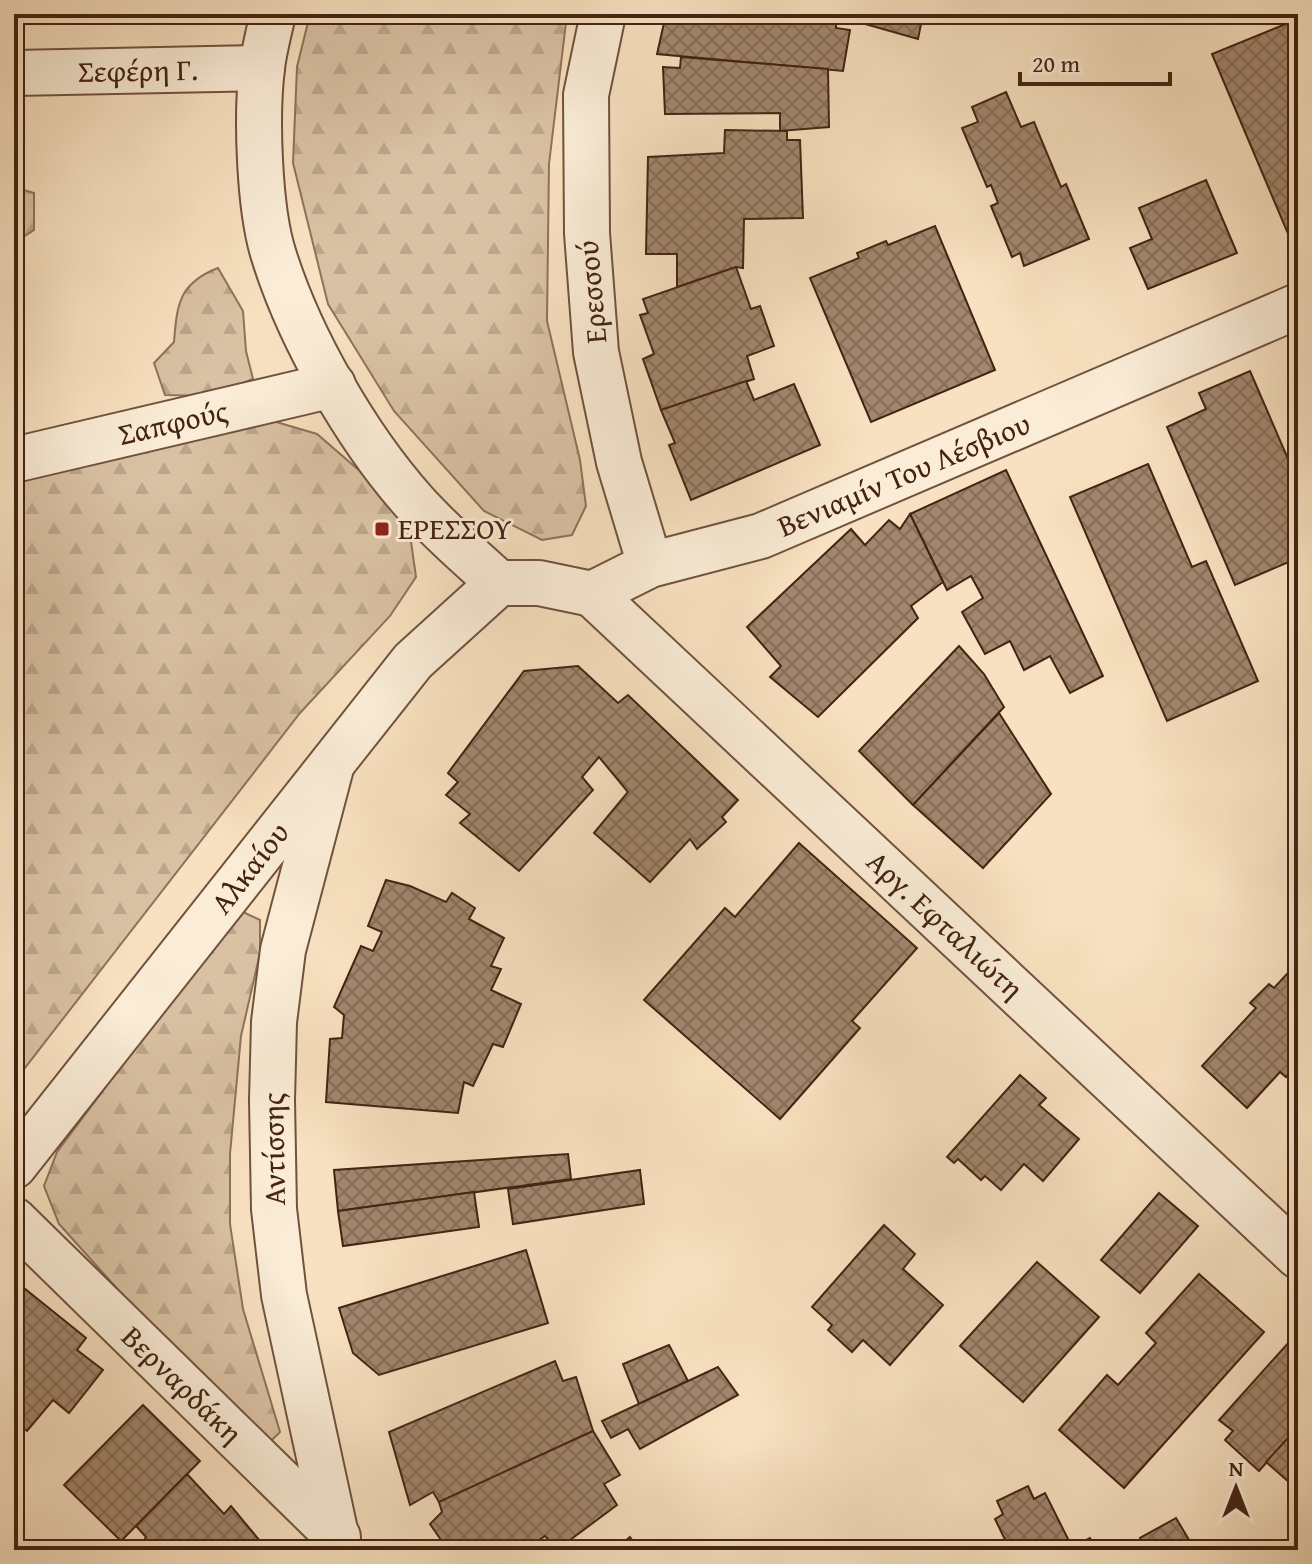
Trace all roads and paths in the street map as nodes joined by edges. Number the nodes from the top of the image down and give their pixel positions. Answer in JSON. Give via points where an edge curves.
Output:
{"nodes":[{"id":1,"x":273,"y":14,"type":"edge"},
{"id":2,"x":603,"y":14,"type":"edge"},
{"id":3,"x":262,"y":68,"type":"junction"},
{"id":4,"x":14,"y":73,"type":"edge"},
{"id":5,"x":1298,"y":306,"type":"edge"},
{"id":6,"x":333,"y":385,"type":"junction"},
{"id":7,"x":14,"y":460,"type":"edge"},
{"id":8,"x":650,"y":565,"type":"junction"},
{"id":9,"x":499,"y":583,"type":"junction"},
{"id":10,"x":592,"y":594,"type":"junction"},
{"id":11,"x":332,"y":764,"type":"junction"},
{"id":12,"x":14,"y":1166,"type":"edge"},
{"id":13,"x":14,"y":1220,"type":"edge"},
{"id":14,"x":1298,"y":1256,"type":"edge"},
{"id":15,"x":343,"y":1542,"type":"edge"}],
"edges":[{"from":1,"to":3,"type":"street"},
{"from":2,"to":8,"type":"street","name":"Ερεσσού","via":[[586,95],[587,233],[596,352],[619,462]]},
{"from":3,"to":4,"type":"street","name":"Σεφέρη Γ."},
{"from":3,"to":6,"type":"street","via":[[262,187],[273,253],[300,324]]},
{"from":5,"to":8,"type":"street","name":"Βενιαμίν Του Λέσβιου","via":[[761,536]]},
{"from":6,"to":7,"type":"street","name":"Σαπφούς"},
{"from":6,"to":9,"type":"street","via":[[413,501]]},
{"from":8,"to":10,"type":"street","name":"Βενιαμίν Του Λέσβιου"},
{"from":9,"to":10,"type":"street","via":[[539,583]]},
{"from":9,"to":11,"type":"street","name":"Αλκαίου","via":[[413,661]]},
{"from":10,"to":14,"type":"street","name":"Αργ. Εφταλιώτη"},
{"from":11,"to":12,"type":"street","name":"Αλκαίου"},
{"from":11,"to":15,"type":"street","name":"Αντίσσης","via":[[283,950],[272,1100],[274,1209],[284,1295]]},
{"from":13,"to":15,"type":"street","name":"Βερναρδάκη"}]}
